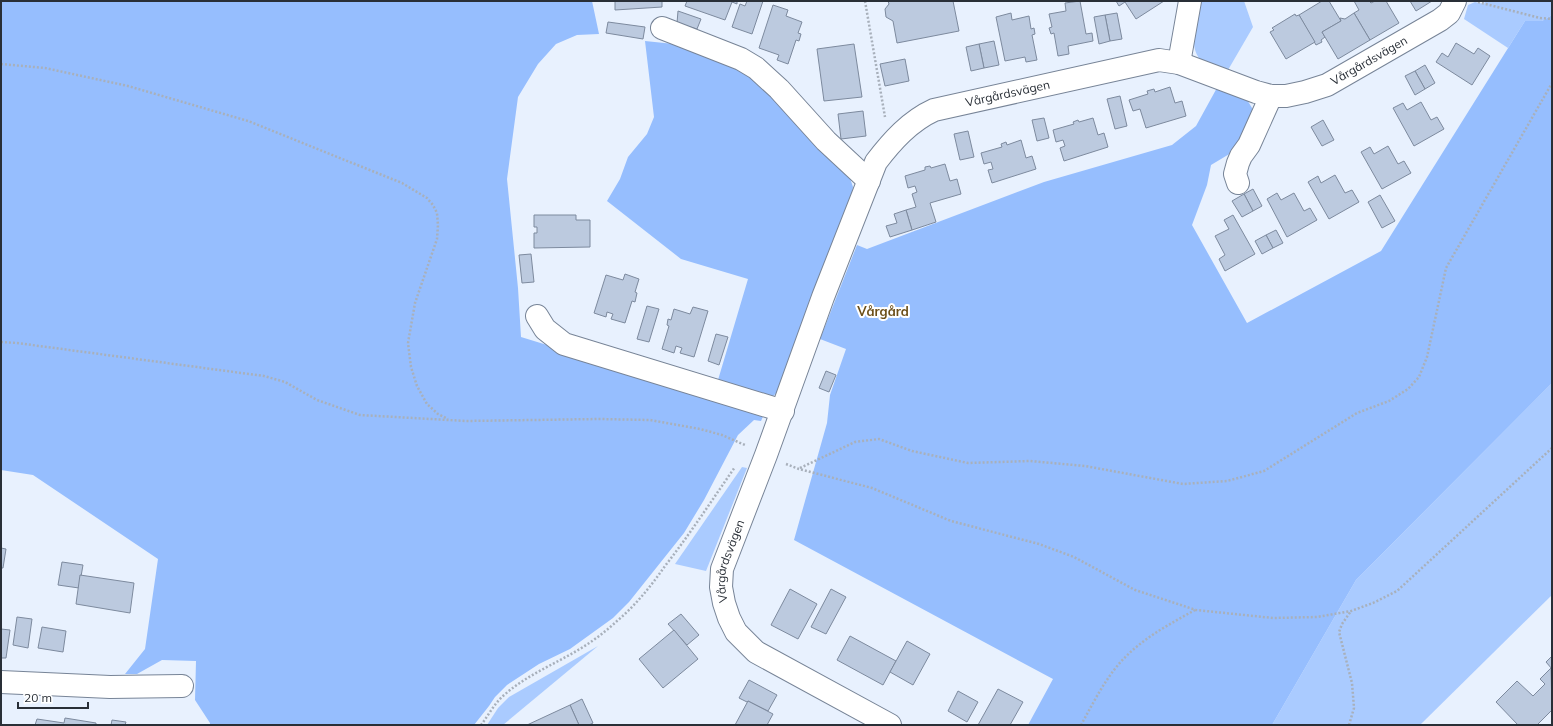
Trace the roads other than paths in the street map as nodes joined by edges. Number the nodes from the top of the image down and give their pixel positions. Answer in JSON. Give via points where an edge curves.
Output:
{"nodes":[{"id":1,"x":1190,"y":1,"type":"edge"},
{"id":2,"x":1455,"y":1,"type":"edge"},
{"id":3,"x":662,"y":28,"type":"dead end"},
{"id":4,"x":1179,"y":63,"type":"junction"},
{"id":5,"x":1271,"y":96,"type":"junction"},
{"id":6,"x":869,"y":181,"type":"junction"},
{"id":7,"x":1238,"y":183,"type":"dead end"},
{"id":8,"x":537,"y":316,"type":"dead end"},
{"id":9,"x":783,"y":411,"type":"junction"},
{"id":10,"x":1,"y":682,"type":"edge"},
{"id":11,"x":182,"y":686,"type":"dead end"},
{"id":12,"x":890,"y":725,"type":"edge"}],
"edges":[{"from":1,"to":4,"type":"street"},
{"from":2,"to":5,"type":"street","name":"Vårgårdsvägen","via":[[1449,13],[1440,20],[1327,85],[1286,96]]},
{"from":3,"to":6,"type":"street","via":[[741,59],[756,68],[779,89],[826,141]]},
{"from":4,"to":5,"type":"street","name":"Vårgårdsvägen"},
{"from":4,"to":6,"type":"street","name":"Vårgårdsvägen","via":[[1159,60],[934,110],[921,116],[890,145],[876,162]]},
{"from":5,"to":7,"type":"street","via":[[1249,145],[1241,156],[1235,174]]},
{"from":6,"to":9,"type":"street","name":"Vårgårdsvägen","via":[[823,297]]},
{"from":8,"to":9,"type":"street","via":[[545,329],[564,344]]},
{"from":9,"to":12,"type":"street","name":"Vårgårdsvägen","via":[[722,569],[724,603],[736,632],[756,652]]},
{"from":10,"to":11,"type":"street","via":[[110,687]]}]}
